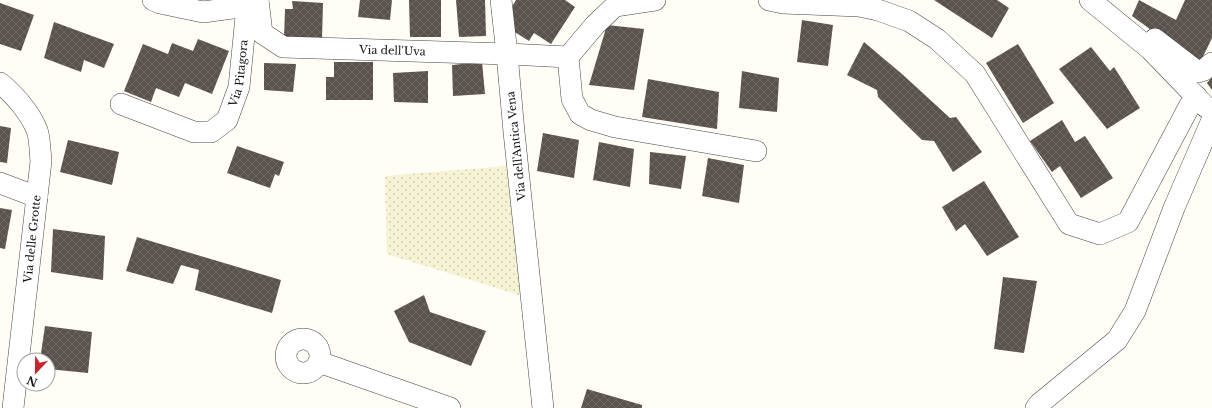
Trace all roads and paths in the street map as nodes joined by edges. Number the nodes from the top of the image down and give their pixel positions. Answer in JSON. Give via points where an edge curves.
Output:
{"nodes":[{"id":1,"x":153,"y":0,"type":"edge"},
{"id":2,"x":501,"y":0,"type":"edge"},
{"id":3,"x":655,"y":0,"type":"edge"},
{"id":4,"x":769,"y":0,"type":"edge"},
{"id":5,"x":1090,"y":0,"type":"edge"},
{"id":6,"x":254,"y":2,"type":"edge"},
{"id":7,"x":1137,"y":38,"type":"junction"},
{"id":8,"x":507,"y":54,"type":"junction"},
{"id":9,"x":568,"y":57,"type":"junction"},
{"id":10,"x":1212,"y":63,"type":"edge"},
{"id":11,"x":0,"y":84,"type":"edge"},
{"id":12,"x":1196,"y":96,"type":"junction"},
{"id":13,"x":121,"y":104,"type":"dead end"},
{"id":14,"x":1212,"y":114,"type":"edge"},
{"id":15,"x":1212,"y":120,"type":"edge"},
{"id":16,"x":756,"y":151,"type":"dead end"},
{"id":17,"x":0,"y":183,"type":"edge"},
{"id":18,"x":37,"y":197,"type":"junction"},
{"id":19,"x":319,"y":362,"type":"dead end"},
{"id":20,"x":13,"y":408,"type":"edge"},
{"id":21,"x":450,"y":408,"type":"edge"},
{"id":22,"x":543,"y":408,"type":"edge"},
{"id":23,"x":1036,"y":408,"type":"edge"}],
"edges":[{"from":1,"to":6,"type":"street","via":[[203,12]]},
{"from":2,"to":8,"type":"street"},
{"from":3,"to":9,"type":"street","via":[[615,6]]},
{"from":4,"to":12,"type":"street","via":[[783,3],[859,6],[878,10],[909,21],[937,39],[975,74],[1068,224],[1100,234],[1128,222]]},
{"from":5,"to":7,"type":"street"},
{"from":6,"to":8,"type":"street","name":"Via dell'Uva","via":[[262,33],[283,47]]},
{"from":6,"to":13,"type":"street","name":"Via Pitagora","via":[[238,88],[227,120],[211,132],[194,132]]},
{"from":7,"to":10,"type":"street","via":[[1151,37],[1158,40],[1198,72]]},
{"from":7,"to":12,"type":"street"},
{"from":8,"to":9,"type":"street"},
{"from":8,"to":22,"type":"street","name":"Via dell'Antica Vena"},
{"from":9,"to":16,"type":"street","via":[[572,99],[580,114],[591,120],[614,127]]},
{"from":11,"to":18,"type":"street","name":"Via delle Grotte","via":[[26,111],[38,131],[41,161]]},
{"from":12,"to":14,"type":"street"},
{"from":15,"to":23,"type":"street","via":[[1134,311],[1117,340]]},
{"from":17,"to":18,"type":"street"},
{"from":18,"to":20,"type":"street","name":"Via delle Grotte"},
{"from":19,"to":21,"type":"street"}]}
